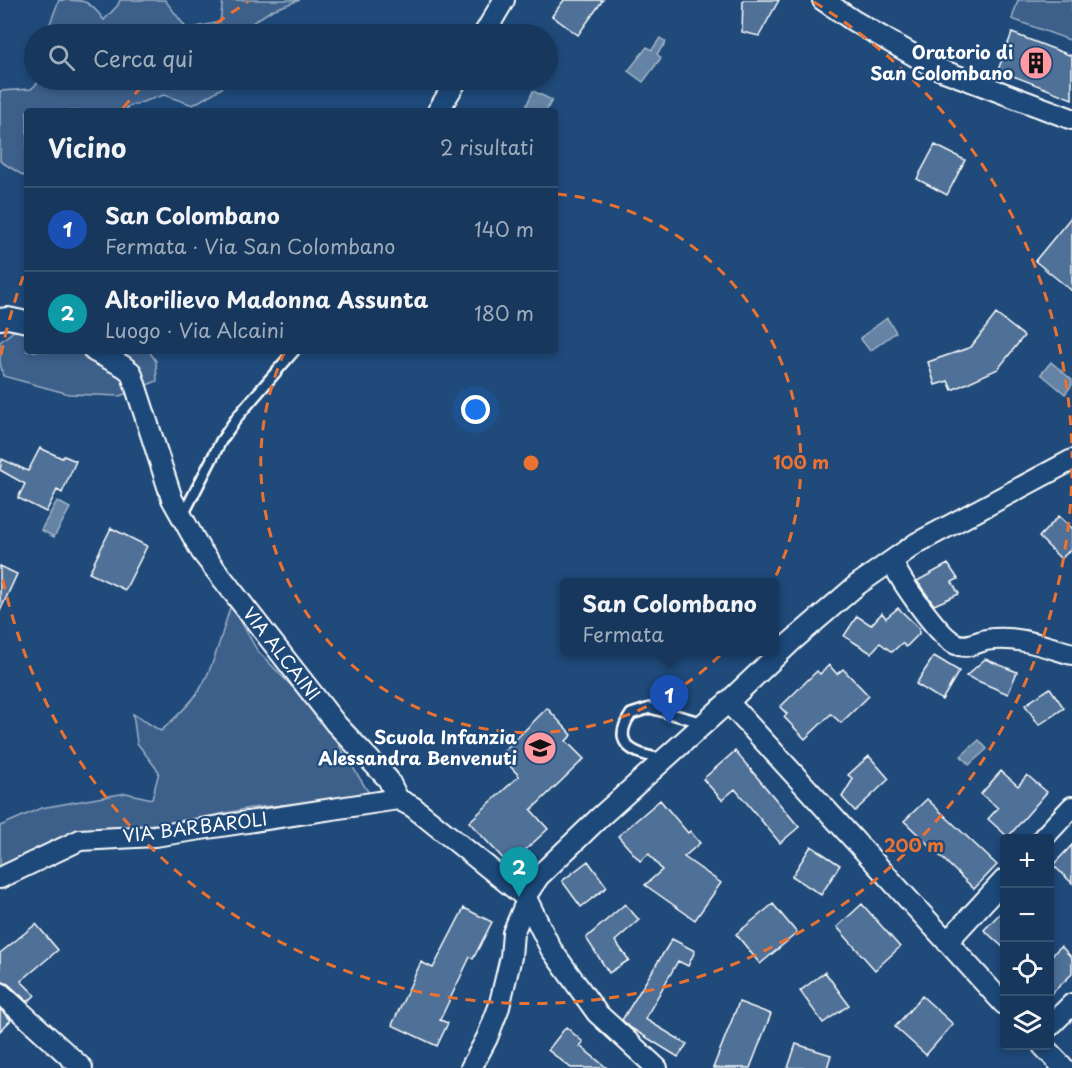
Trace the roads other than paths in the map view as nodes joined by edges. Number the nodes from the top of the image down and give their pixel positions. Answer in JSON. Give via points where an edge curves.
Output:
{"nodes":[{"id":1,"x":504,"y":0,"type":"edge"},
{"id":2,"x":823,"y":0,"type":"edge"},
{"id":3,"x":490,"y":24,"type":"edge"},
{"id":4,"x":451,"y":90,"type":"edge"},
{"id":5,"x":440,"y":108,"type":"edge"},
{"id":6,"x":1072,"y":119,"type":"edge"},
{"id":7,"x":0,"y":319,"type":"edge"},
{"id":8,"x":24,"y":321,"type":"edge"},
{"id":9,"x":100,"y":354,"type":"edge"},
{"id":10,"x":291,"y":354,"type":"edge"},
{"id":11,"x":1072,"y":460,"type":"edge"},
{"id":12,"x":182,"y":517,"type":"junction"},
{"id":13,"x":892,"y":561,"type":"junction"},
{"id":14,"x":779,"y":653,"type":"edge"},
{"id":15,"x":1072,"y":654,"type":"edge"},
{"id":16,"x":776,"y":656,"type":"edge"},
{"id":17,"x":728,"y":702,"type":"junction"},
{"id":18,"x":705,"y":723,"type":"junction"},
{"id":19,"x":664,"y":759,"type":"junction"},
{"id":20,"x":398,"y":799,"type":"junction"},
{"id":21,"x":1072,"y":807,"type":"edge"},
{"id":22,"x":1047,"y":834,"type":"edge"},
{"id":23,"x":0,"y":878,"type":"edge"},
{"id":24,"x":1000,"y":885,"type":"edge"},
{"id":25,"x":526,"y":899,"type":"junction"},
{"id":26,"x":947,"y":942,"type":"junction"},
{"id":27,"x":0,"y":993,"type":"edge"},
{"id":28,"x":1000,"y":1000,"type":"edge"},
{"id":29,"x":1072,"y":1004,"type":"edge"},
{"id":30,"x":1054,"y":1022,"type":"edge"},
{"id":31,"x":1047,"y":1050,"type":"edge"},
{"id":32,"x":82,"y":1068,"type":"edge"},
{"id":33,"x":471,"y":1068,"type":"edge"},
{"id":34,"x":657,"y":1068,"type":"edge"},
{"id":35,"x":1064,"y":1068,"type":"edge"}],
"edges":[{"from":1,"to":3,"type":"street"},
{"from":2,"to":6,"type":"street","via":[[936,69]]},
{"from":4,"to":5,"type":"street"},
{"from":7,"to":8,"type":"street"},
{"from":9,"to":12,"type":"street","name":"VIA ALCAINI","via":[[131,372],[172,499]]},
{"from":10,"to":12,"type":"lane","via":[[221,441]]},
{"from":11,"to":13,"type":"street","via":[[916,543]]},
{"from":12,"to":20,"type":"street","name":"VIA ALCAINI","via":[[237,599],[336,724],[388,779]]},
{"from":13,"to":14,"type":"street","via":[[849,592]]},
{"from":13,"to":15,"type":"street","via":[[940,631],[957,645],[1009,639]]},
{"from":16,"to":17,"type":"street"},
{"from":17,"to":18,"type":"street"},
{"from":17,"to":26,"type":"street"},
{"from":18,"to":19,"type":"street"},
{"from":18,"to":19,"type":"lane","via":[[650,708],[631,714],[623,730],[627,745],[644,756]]},
{"from":19,"to":25,"type":"street","via":[[539,876]]},
{"from":20,"to":23,"type":"street","name":"VIA BARBAROLI","via":[[155,837],[80,840]]},
{"from":20,"to":25,"type":"street","name":"VIA ALCAINI"},
{"from":21,"to":22,"type":"street"},
{"from":24,"to":26,"type":"street"},
{"from":25,"to":33,"type":"street","via":[[513,933],[499,1007]]},
{"from":25,"to":34,"type":"street","via":[[551,950],[597,1013]]},
{"from":26,"to":28,"type":"street"},
{"from":27,"to":32,"type":"street"},
{"from":29,"to":30,"type":"street"},
{"from":31,"to":35,"type":"street"}]}
